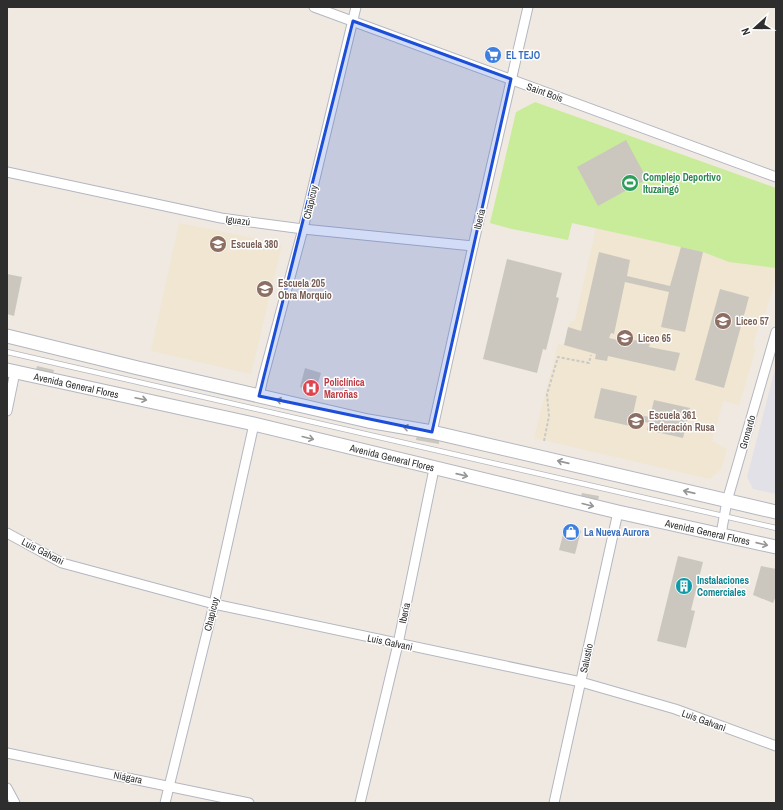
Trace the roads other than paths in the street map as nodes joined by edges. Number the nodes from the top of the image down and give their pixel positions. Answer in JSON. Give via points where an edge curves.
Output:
{"nodes":[{"id":1,"x":314,"y":7,"type":"edge"},
{"id":2,"x":356,"y":7,"type":"edge"},
{"id":3,"x":528,"y":7,"type":"edge"},
{"id":4,"x":353,"y":21,"type":"junction"},
{"id":5,"x":511,"y":79,"type":"junction"},
{"id":6,"x":7,"y":172,"type":"edge"},
{"id":7,"x":776,"y":177,"type":"edge"},
{"id":8,"x":303,"y":229,"type":"junction"},
{"id":9,"x":473,"y":246,"type":"junction"},
{"id":10,"x":776,"y":332,"type":"edge"},
{"id":11,"x":7,"y":336,"type":"edge"},
{"id":12,"x":7,"y":352,"type":"edge"},
{"id":13,"x":11,"y":371,"type":"edge"},
{"id":14,"x":259,"y":396,"type":"junction"},
{"id":15,"x":7,"y":411,"type":"edge"},
{"id":16,"x":254,"y":424,"type":"junction"},
{"id":17,"x":432,"y":432,"type":"junction"},
{"id":18,"x":434,"y":468,"type":"junction"},
{"id":19,"x":727,"y":501,"type":"junction"},
{"id":20,"x":618,"y":512,"type":"junction"},
{"id":21,"x":776,"y":512,"type":"edge"},
{"id":22,"x":724,"y":516,"type":"junction"},
{"id":23,"x":776,"y":528,"type":"edge"},
{"id":24,"x":7,"y":533,"type":"edge"},
{"id":25,"x":720,"y":534,"type":"junction"},
{"id":26,"x":776,"y":547,"type":"edge"},
{"id":27,"x":214,"y":604,"type":"junction"},
{"id":28,"x":398,"y":644,"type":"junction"},
{"id":29,"x":581,"y":682,"type":"junction"},
{"id":30,"x":776,"y":746,"type":"edge"},
{"id":31,"x":7,"y":753,"type":"edge"},
{"id":32,"x":169,"y":786,"type":"junction"},
{"id":33,"x":7,"y":788,"type":"edge"},
{"id":34,"x":15,"y":803,"type":"edge"},
{"id":35,"x":165,"y":803,"type":"edge"},
{"id":36,"x":249,"y":803,"type":"edge"},
{"id":37,"x":360,"y":803,"type":"edge"},
{"id":38,"x":554,"y":803,"type":"edge"}],
"edges":[{"from":1,"to":4,"type":"street","name":"Saint Bois"},
{"from":2,"to":4,"type":"street","name":"Chapicuy"},
{"from":3,"to":5,"type":"street","name":"Iberia"},
{"from":4,"to":5,"type":"street","name":"Saint Bois"},
{"from":4,"to":8,"type":"street","name":"Chapicuy"},
{"from":5,"to":7,"type":"street","name":"Saint Bois"},
{"from":5,"to":9,"type":"street","name":"Iberia"},
{"from":6,"to":8,"type":"street","name":"Iguazú","via":[[221,218]]},
{"from":8,"to":9,"type":"street","name":"Iguazú"},
{"from":8,"to":14,"type":"street","name":"Chapicuy"},
{"from":9,"to":17,"type":"street","name":"Iberia"},
{"from":10,"to":19,"type":"street","name":"Gronardo"},
{"from":11,"to":14,"type":"main road"},
{"from":12,"to":22,"type":"lane","name":"Avenida General Flores"},
{"from":13,"to":15,"type":"street"},
{"from":13,"to":16,"type":"main road","name":"Avenida General Flores","one_way":true},
{"from":17,"to":14,"type":"main road","one_way":true,"via":[[368,421]]},
{"from":16,"to":18,"type":"main road","name":"Avenida General Flores","one_way":true},
{"from":16,"to":27,"type":"street","name":"Chapicuy"},
{"from":19,"to":17,"type":"main road","one_way":true},
{"from":18,"to":20,"type":"main road","name":"Avenida General Flores","one_way":true},
{"from":18,"to":28,"type":"street","name":"Iberia"},
{"from":19,"to":21,"type":"main road"},
{"from":19,"to":22,"type":"street","name":"Gronardo"},
{"from":20,"to":25,"type":"main road","name":"Avenida General Flores"},
{"from":20,"to":29,"type":"street","name":"Salustio"},
{"from":22,"to":23,"type":"lane","name":"Avenida General Flores"},
{"from":22,"to":25,"type":"street","name":"Gronardo"},
{"from":24,"to":27,"type":"street","name":"Luis Galvani","via":[[62,562]]},
{"from":25,"to":26,"type":"main road","name":"Avenida General Flores","one_way":true},
{"from":27,"to":28,"type":"street","name":"Luis Galvani"},
{"from":27,"to":32,"type":"street","name":"Chapicuy"},
{"from":28,"to":29,"type":"street","name":"Luis Galvani"},
{"from":28,"to":37,"type":"street","name":"Iberia"},
{"from":29,"to":30,"type":"street","name":"Luis Galvani","via":[[675,709]]},
{"from":29,"to":38,"type":"street","name":"Salustio"},
{"from":31,"to":32,"type":"street","name":"Niágara"},
{"from":32,"to":35,"type":"street","name":"Chapicuy"},
{"from":32,"to":36,"type":"street","name":"Niágara"},
{"from":33,"to":34,"type":"street"}]}
